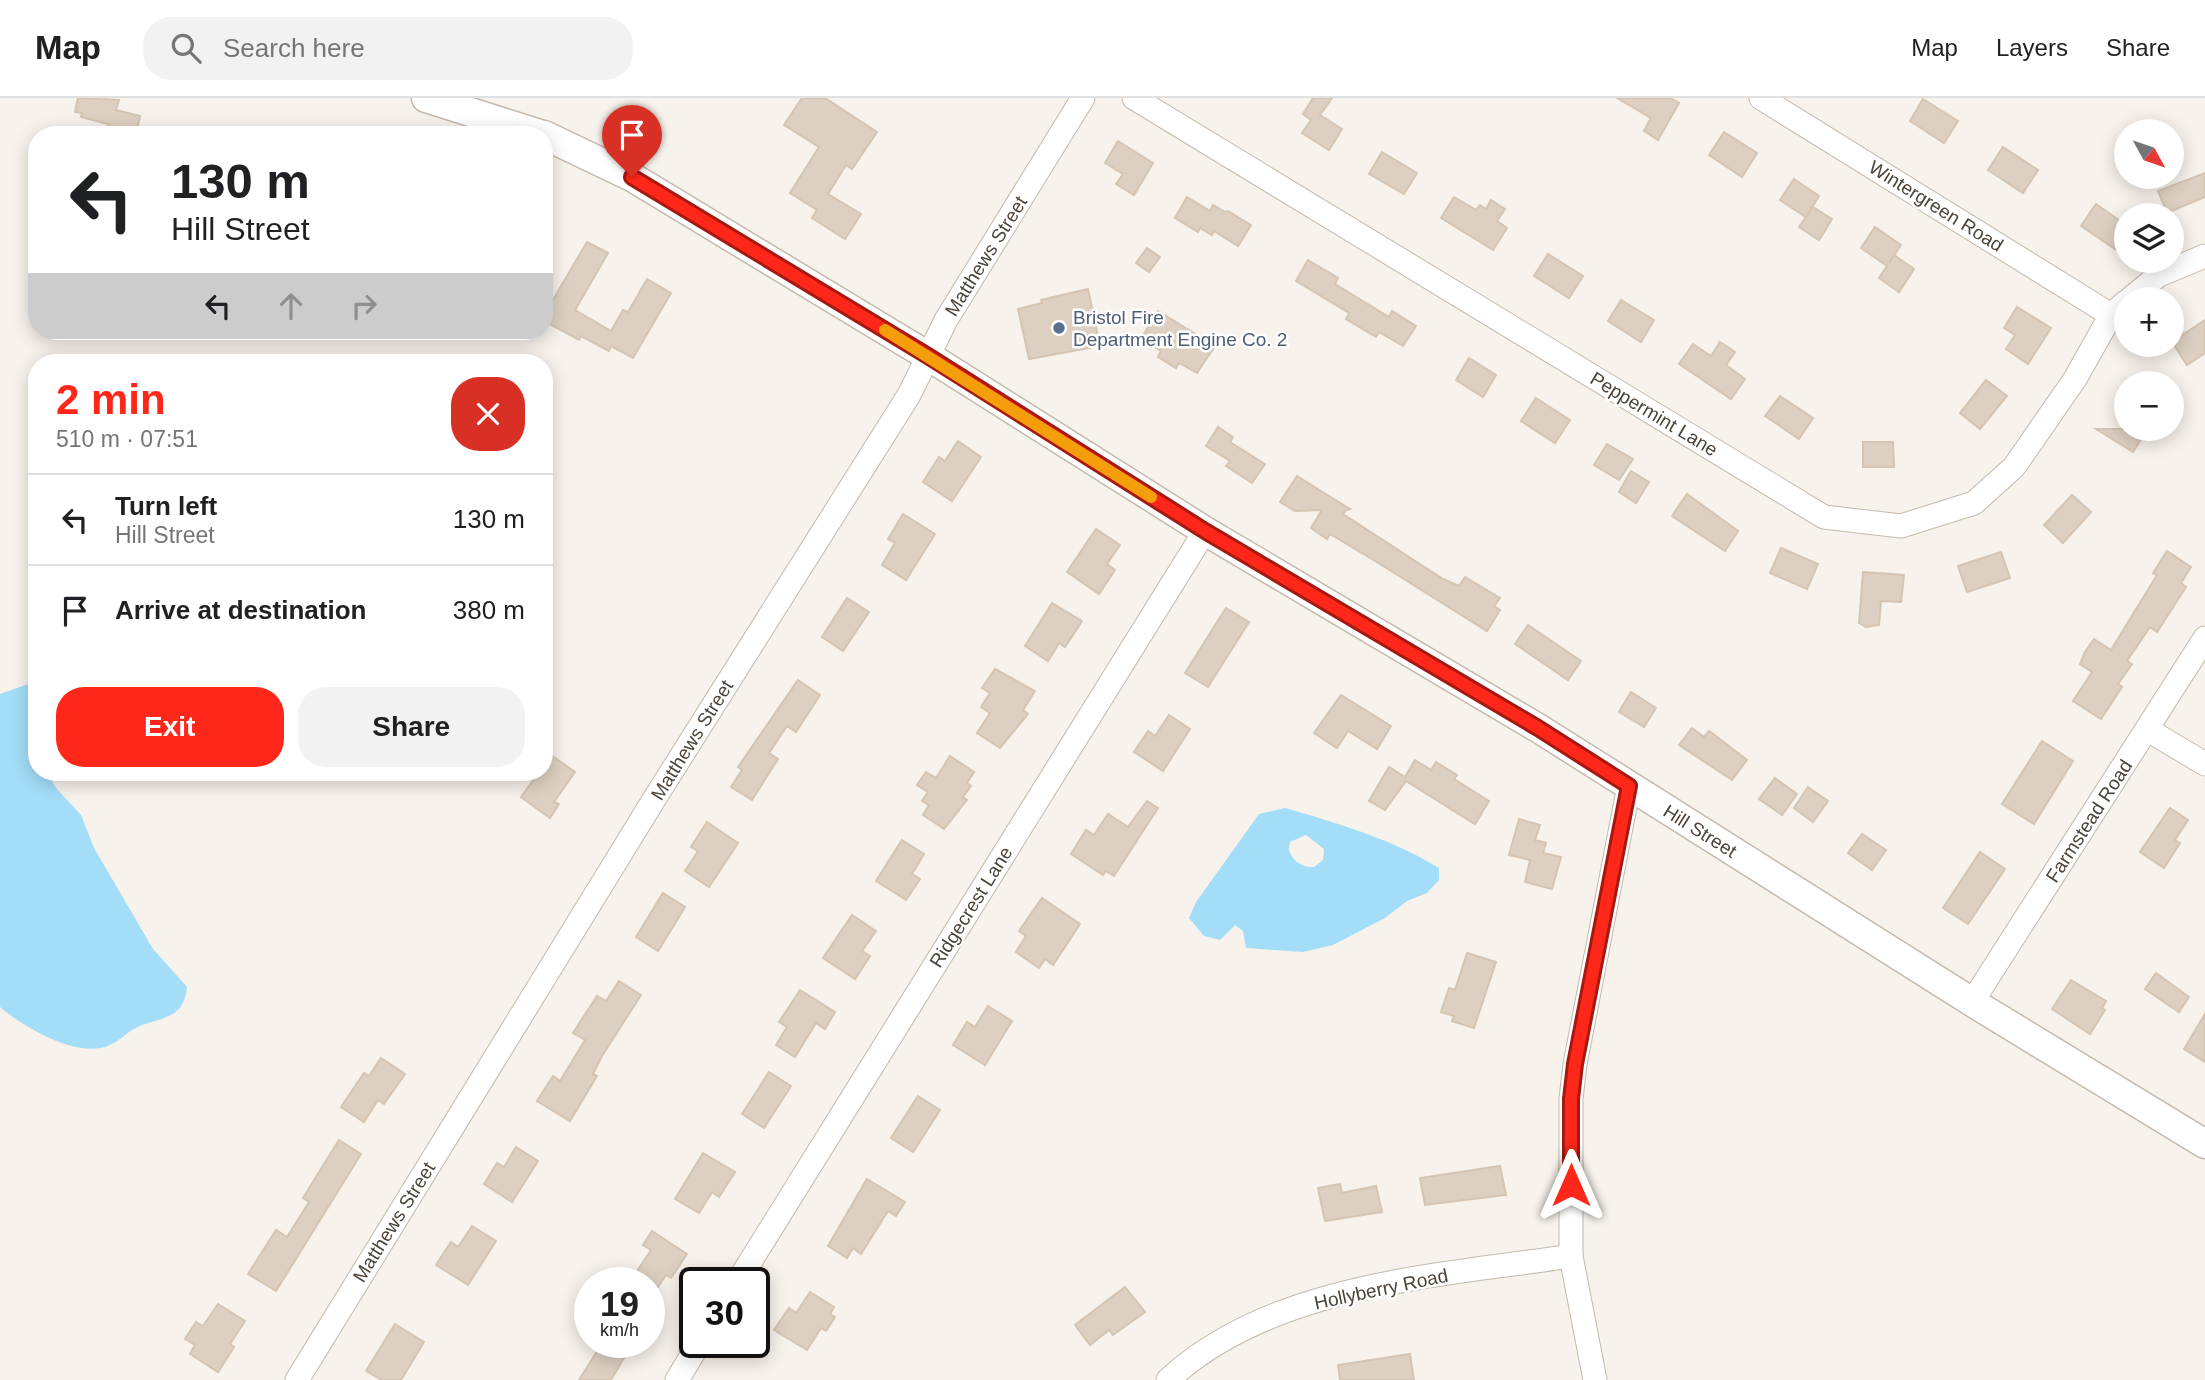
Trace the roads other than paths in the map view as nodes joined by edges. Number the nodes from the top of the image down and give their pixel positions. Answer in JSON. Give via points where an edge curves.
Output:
{"nodes":[{"id":1,"x":426,"y":98,"type":"edge"},
{"id":2,"x":1083,"y":98,"type":"edge"},
{"id":3,"x":1134,"y":98,"type":"edge"},
{"id":4,"x":1761,"y":98,"type":"edge"},
{"id":5,"x":515,"y":126,"type":"edge"},
{"id":6,"x":553,"y":139,"type":"edge"},
{"id":7,"x":2205,"y":256,"type":"edge"},
{"id":8,"x":2144,"y":287,"type":"edge"},
{"id":9,"x":2114,"y":300,"type":"edge"},
{"id":10,"x":2114,"y":318,"type":"edge"},
{"id":11,"x":928,"y":356,"type":"junction"},
{"id":12,"x":1205,"y":531,"type":"junction"},
{"id":13,"x":2205,"y":638,"type":"edge"},
{"id":14,"x":2148,"y":730,"type":"junction"},
{"id":15,"x":2205,"y":764,"type":"edge"},
{"id":16,"x":1629,"y":786,"type":"junction"},
{"id":17,"x":1972,"y":1002,"type":"junction"},
{"id":18,"x":2205,"y":1144,"type":"edge"},
{"id":19,"x":1571,"y":1256,"type":"junction"},
{"id":20,"x":747,"y":1267,"type":"edge"},
{"id":21,"x":690,"y":1358,"type":"edge"},
{"id":22,"x":297,"y":1380,"type":"edge"},
{"id":23,"x":677,"y":1380,"type":"edge"},
{"id":24,"x":1168,"y":1380,"type":"edge"},
{"id":25,"x":1595,"y":1380,"type":"edge"}],
"edges":[{"from":1,"to":5,"type":"street","name":"Hill Street"},
{"from":2,"to":11,"type":"street","name":"Matthews Street"},
{"from":3,"to":10,"type":"street","name":"Peppermint Lane","via":[[1824,517],[1901,527],[1974,503],[2014,467]]},
{"from":4,"to":9,"type":"street","name":"Wintergreen Road"},
{"from":6,"to":11,"type":"street","name":"Hill Street","via":[[632,177]]},
{"from":7,"to":8,"type":"street","name":"Peppermint Lane","via":[[2159,275]]},
{"from":11,"to":12,"type":"street","name":"Hill Street"},
{"from":11,"to":22,"type":"street","name":"Matthews Street","via":[[909,396]]},
{"from":12,"to":16,"type":"street","name":"Hill Street"},
{"from":12,"to":20,"type":"street","name":"Ridgecrest Lane"},
{"from":13,"to":14,"type":"street","name":"Farmstead Road"},
{"from":14,"to":15,"type":"street"},
{"from":14,"to":17,"type":"street","name":"Farmstead Road"},
{"from":16,"to":17,"type":"street","name":"Hill Street"},
{"from":16,"to":19,"type":"street","via":[[1575,1064]]},
{"from":17,"to":18,"type":"street","name":"Hill Street"},
{"from":19,"to":24,"type":"street","name":"Hollyberry Road","via":[[1322,1297],[1248,1327]]},
{"from":19,"to":25,"type":"street"},
{"from":21,"to":23,"type":"street"}]}
